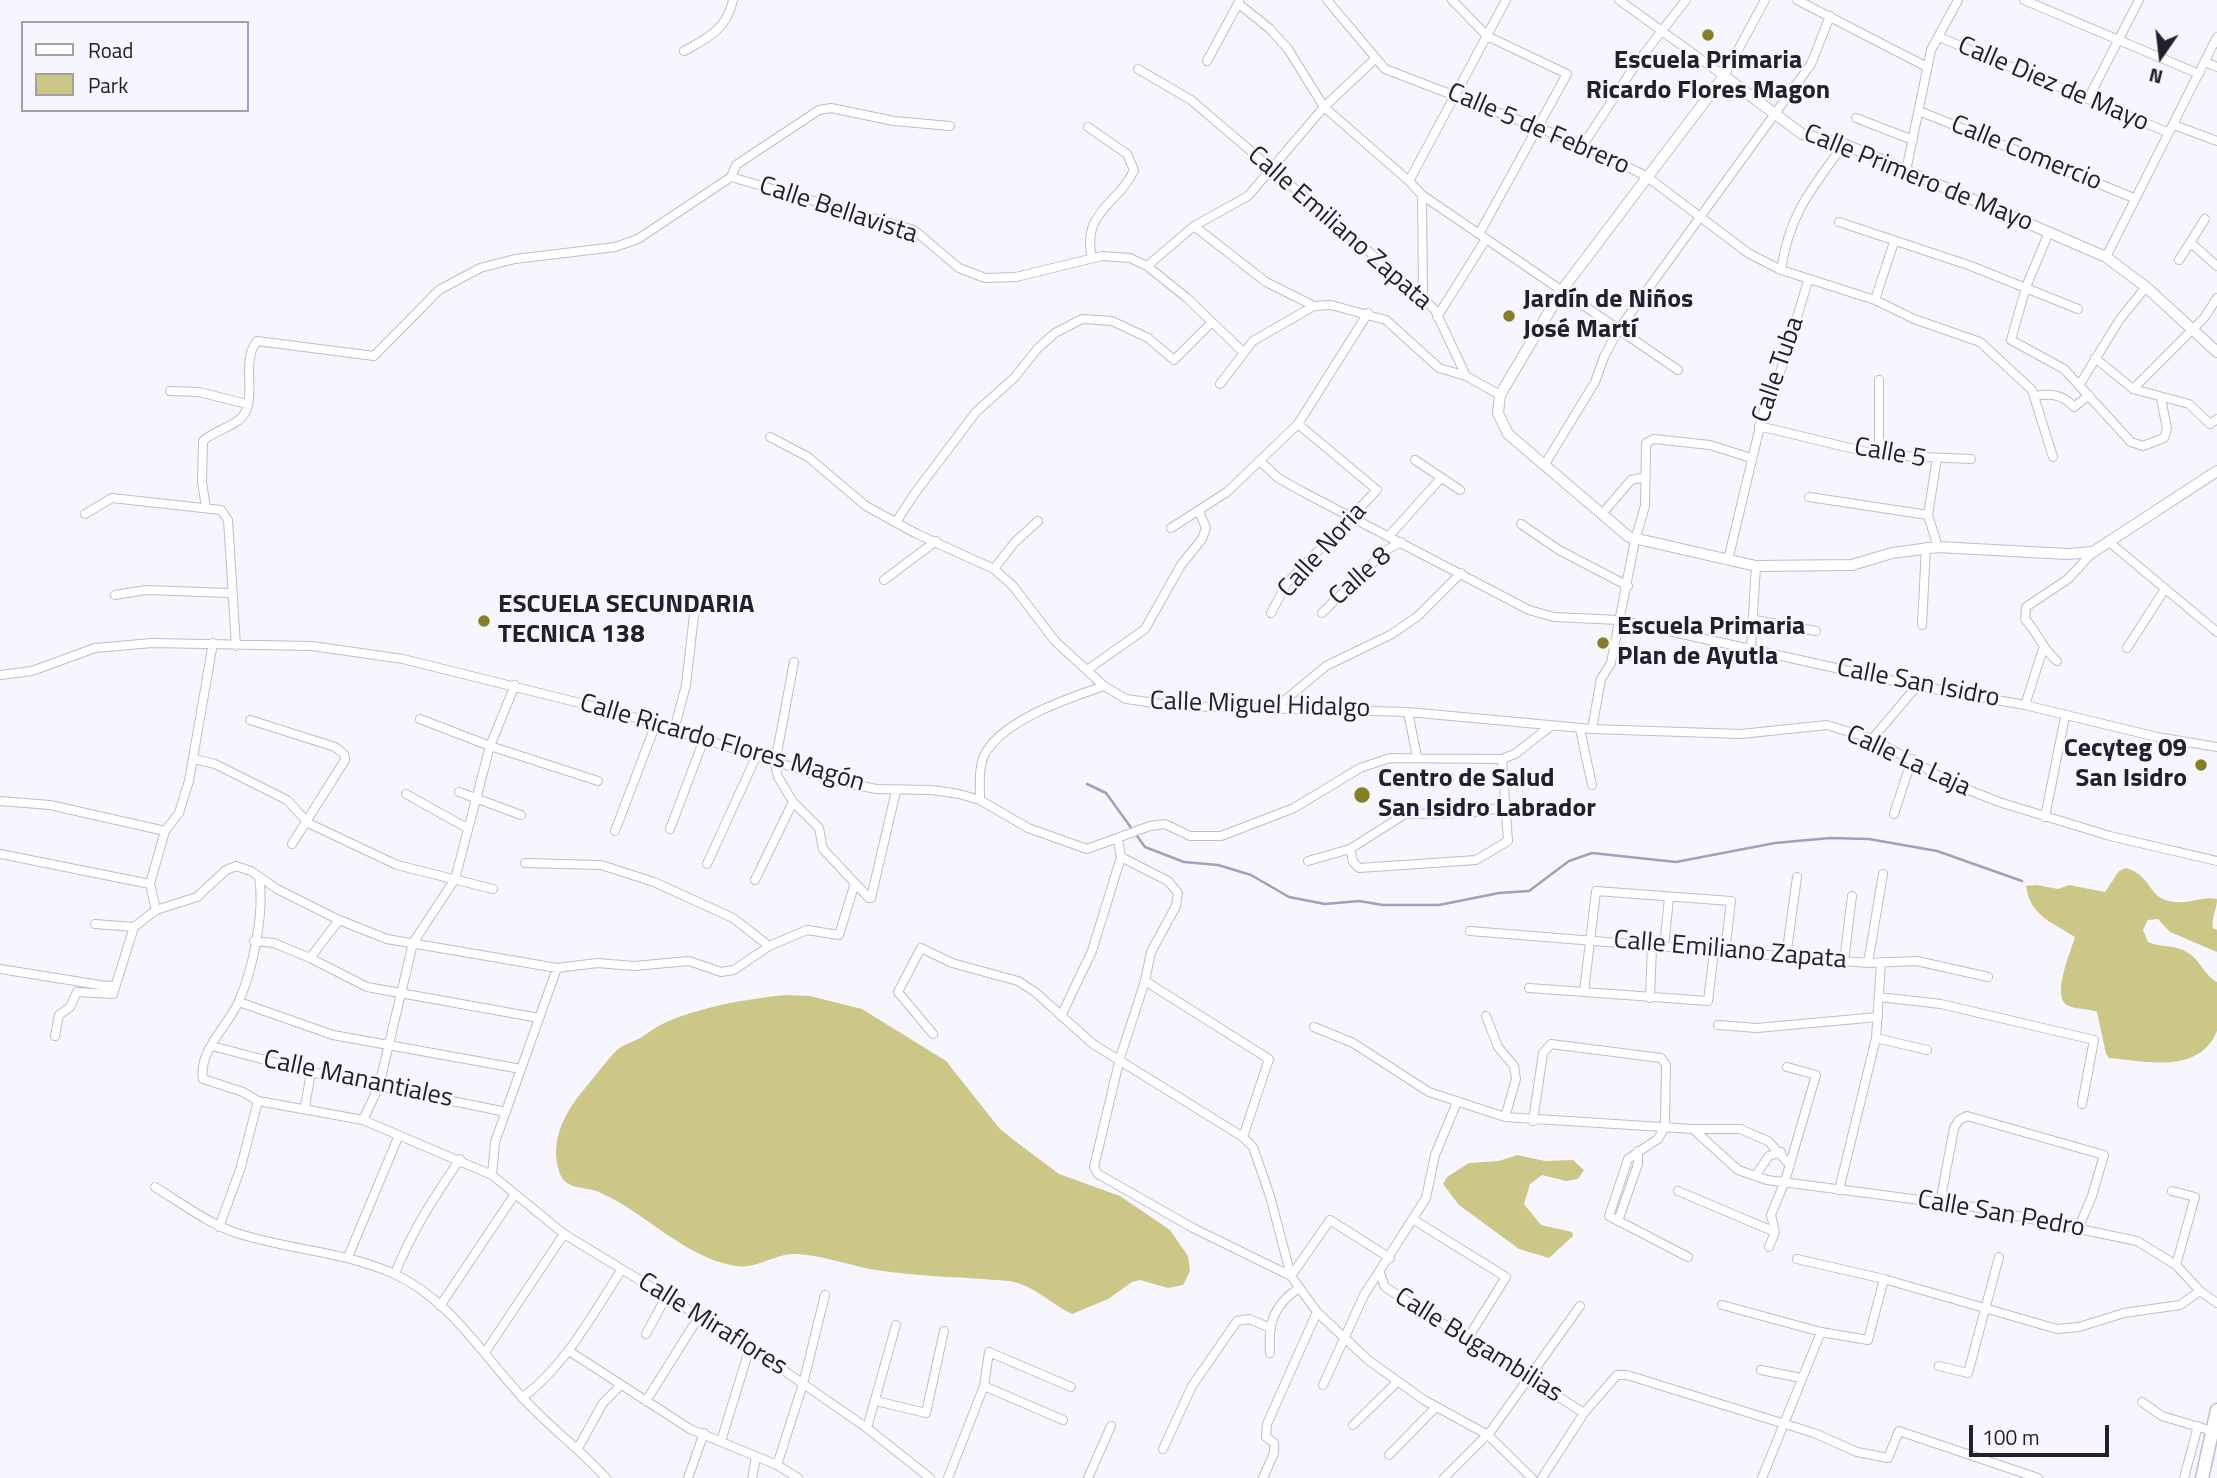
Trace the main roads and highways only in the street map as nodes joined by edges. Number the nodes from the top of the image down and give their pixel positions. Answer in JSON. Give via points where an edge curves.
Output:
{"nodes":[{"id":1,"x":2217,"y":1410,"type":"edge"},
{"id":2,"x":2202,"y":1478,"type":"edge"}],
"edges":[{"from":1,"to":2,"type":"main road"}]}
